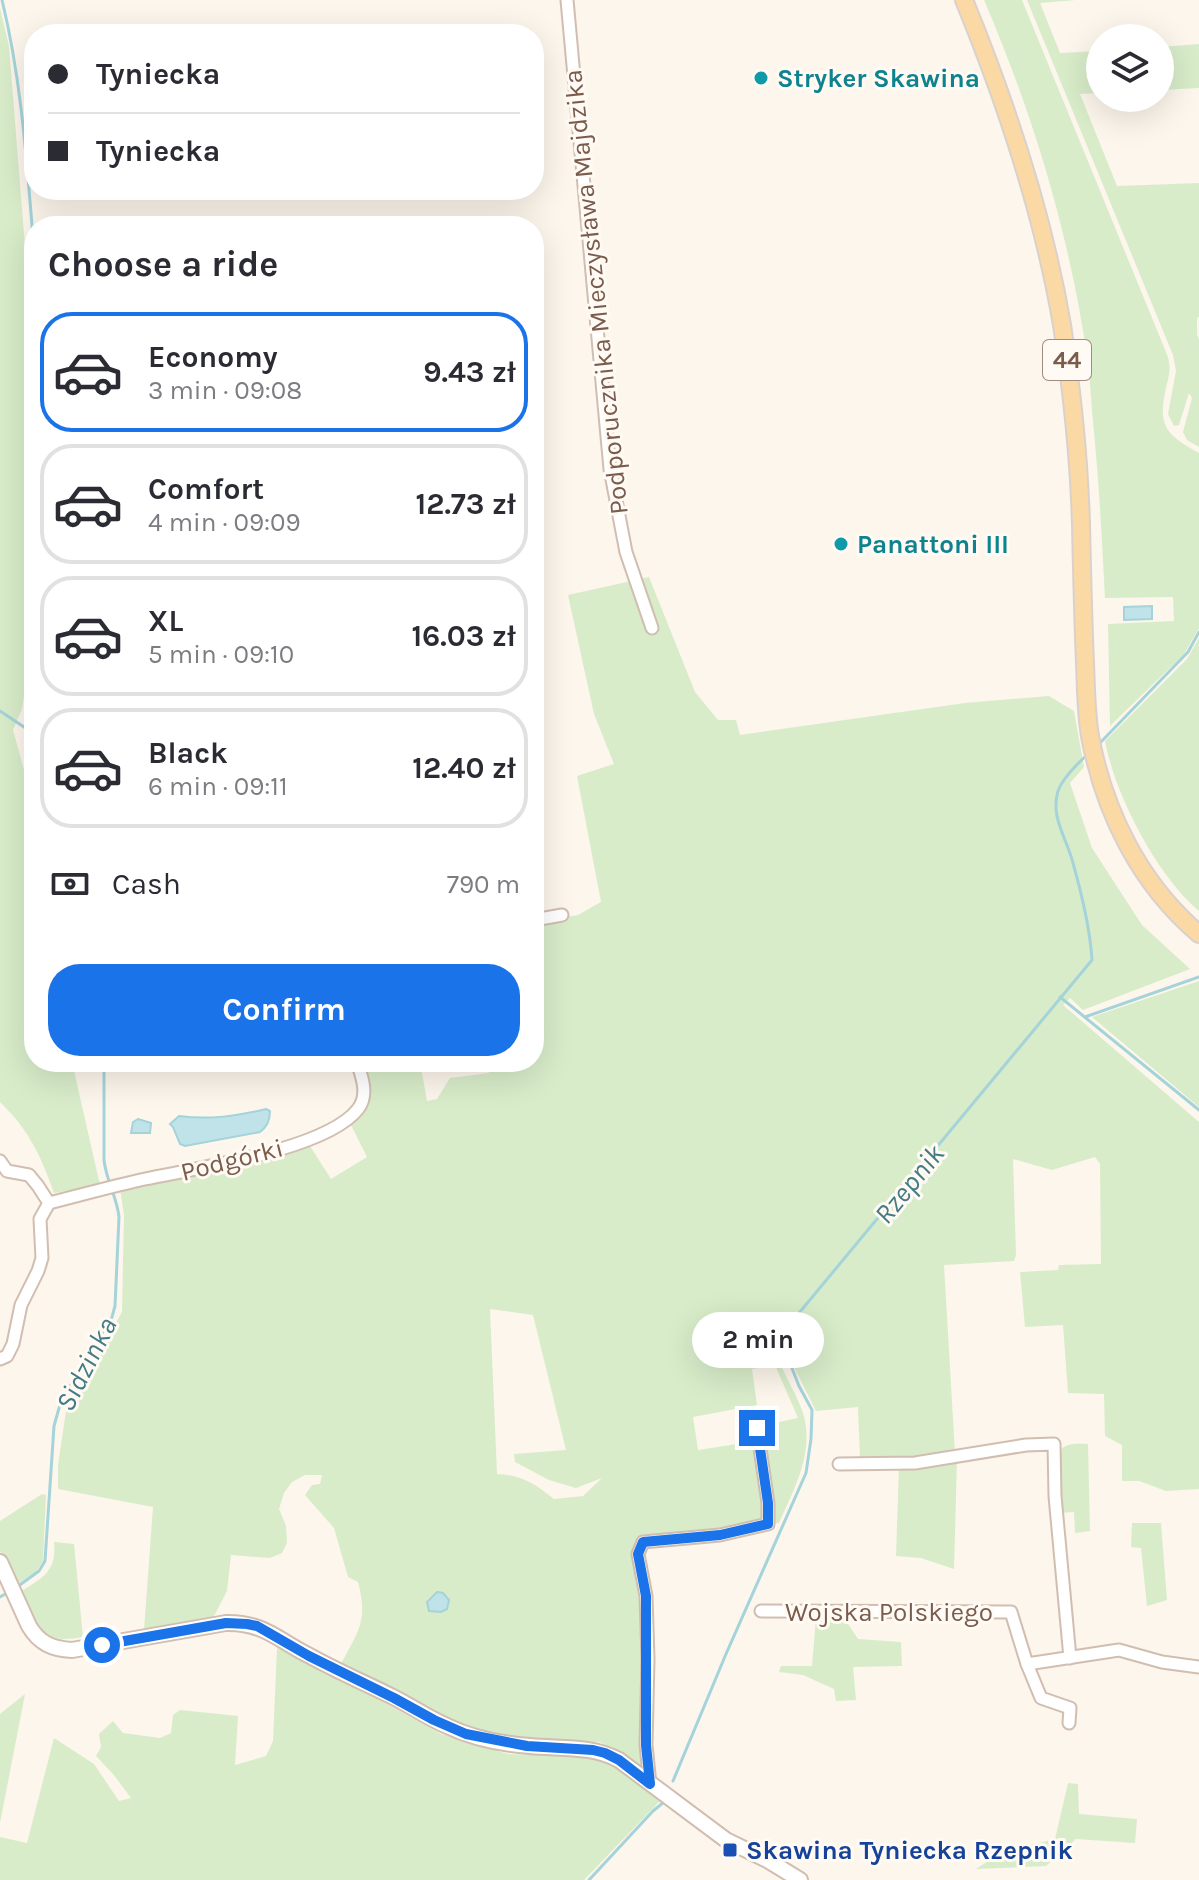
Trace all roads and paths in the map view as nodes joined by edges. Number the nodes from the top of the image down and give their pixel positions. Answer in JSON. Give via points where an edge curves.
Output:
{"nodes":[{"id":1,"x":567,"y":0,"type":"edge"},
{"id":2,"x":964,"y":0,"type":"edge"},
{"id":3,"x":652,"y":628,"type":"dead end"},
{"id":4,"x":562,"y":915,"type":"dead end"},
{"id":5,"x":544,"y":918,"type":"edge"},
{"id":6,"x":1199,"y":934,"type":"edge"},
{"id":7,"x":360,"y":1072,"type":"edge"},
{"id":8,"x":0,"y":1161,"type":"edge"},
{"id":9,"x":49,"y":1203,"type":"junction"},
{"id":10,"x":0,"y":1359,"type":"edge"},
{"id":11,"x":757,"y":1428,"type":"dead end"},
{"id":12,"x":839,"y":1464,"type":"dead end"},
{"id":13,"x":0,"y":1562,"type":"edge"},
{"id":14,"x":761,"y":1611,"type":"dead end"},
{"id":15,"x":1070,"y":1658,"type":"junction"},
{"id":16,"x":1027,"y":1664,"type":"junction"},
{"id":17,"x":1199,"y":1667,"type":"edge"},
{"id":18,"x":1069,"y":1723,"type":"dead end"},
{"id":19,"x":660,"y":1791,"type":"junction"},
{"id":20,"x":800,"y":1880,"type":"edge"}],
"edges":[{"from":1,"to":3,"type":"street","name":"Podporucznika Mieczysława Majdzika","via":[[610,469],[626,552]]},
{"from":2,"to":6,"type":"main road","number":"44","via":[[1027,173],[1062,325],[1074,411],[1085,664],[1096,763],[1136,860]]},
{"from":4,"to":5,"type":"street"},
{"from":7,"to":9,"type":"street","name":"Podgórki","via":[[364,1087],[359,1108],[316,1136],[226,1163]]},
{"from":8,"to":9,"type":"street","via":[[7,1171],[29,1175]]},
{"from":9,"to":10,"type":"street","via":[[40,1219],[38,1271],[21,1305],[13,1344]]},
{"from":11,"to":19,"type":"street","via":[[768,1524],[720,1535],[643,1542],[638,1554],[646,1596],[646,1745]]},
{"from":12,"to":15,"type":"street","via":[[915,1463],[1054,1444]]},
{"from":13,"to":19,"type":"street","via":[[34,1635],[48,1645],[85,1648],[226,1623],[257,1626],[457,1731],[527,1746],[605,1753]]},
{"from":14,"to":16,"type":"street","name":"Wojska Polskiego","via":[[1011,1612]]},
{"from":15,"to":16,"type":"street"},
{"from":15,"to":17,"type":"street","via":[[1119,1650]]},
{"from":16,"to":18,"type":"street","name":"Wojska Polskiego","via":[[1041,1698],[1070,1708]]},
{"from":19,"to":20,"type":"street","via":[[726,1840]]}]}
